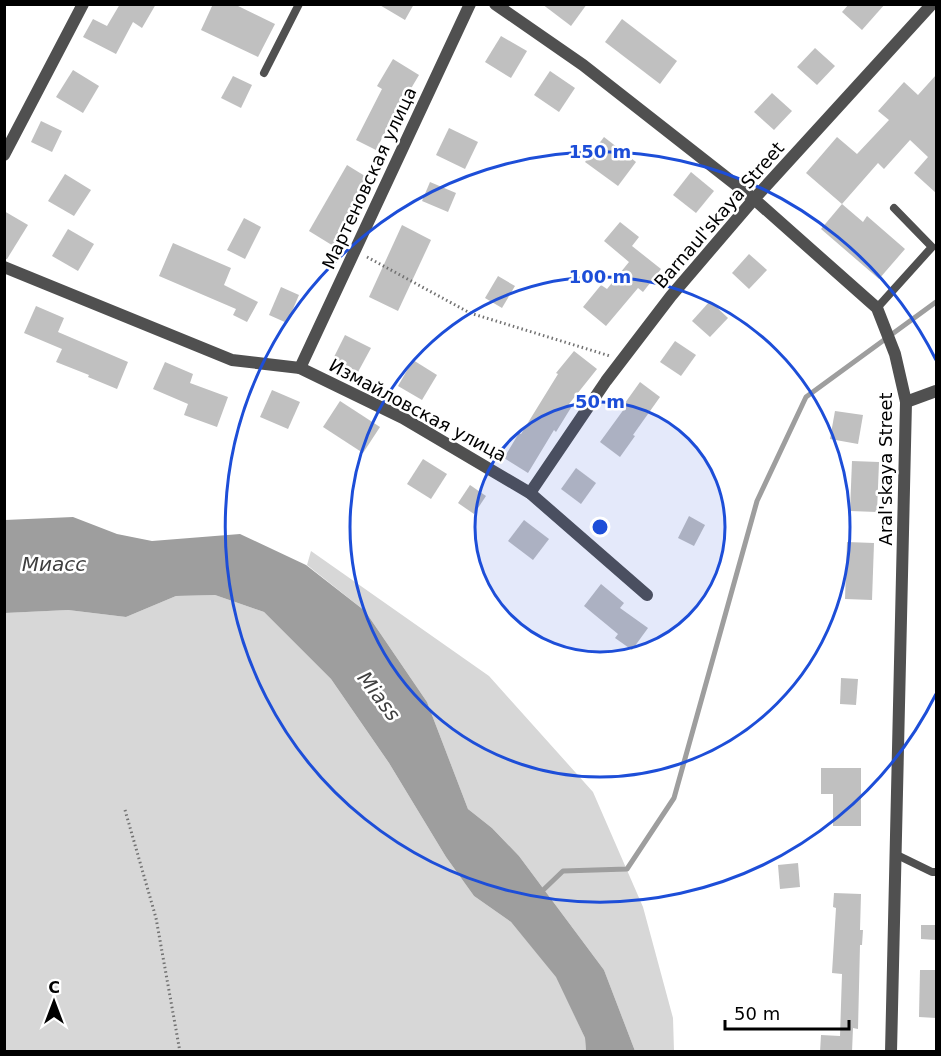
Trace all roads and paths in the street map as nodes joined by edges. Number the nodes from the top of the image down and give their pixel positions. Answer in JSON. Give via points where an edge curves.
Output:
{"nodes":[{"id":1,"x":83,"y":4,"type":"edge"},
{"id":2,"x":299,"y":4,"type":"edge"},
{"id":3,"x":470,"y":4,"type":"edge"},
{"id":4,"x":495,"y":4,"type":"edge"},
{"id":5,"x":932,"y":4,"type":"edge"},
{"id":6,"x":264,"y":73,"type":"dead end"},
{"id":7,"x":4,"y":155,"type":"edge"},
{"id":8,"x":754,"y":199,"type":"junction"},
{"id":9,"x":894,"y":208,"type":"dead end"},
{"id":10,"x":355,"y":250,"type":"junction"},
{"id":11,"x":4,"y":267,"type":"edge"},
{"id":12,"x":877,"y":308,"type":"junction"},
{"id":13,"x":622,"y":360,"type":"junction"},
{"id":14,"x":300,"y":368,"type":"junction"},
{"id":15,"x":936,"y":391,"type":"edge"},
{"id":16,"x":906,"y":402,"type":"junction"},
{"id":17,"x":530,"y":492,"type":"junction"},
{"id":18,"x":647,"y":595,"type":"dead end"},
{"id":19,"x":125,"y":810,"type":"dead end"},
{"id":20,"x":895,"y":854,"type":"junction"},
{"id":21,"x":936,"y":872,"type":"edge"},
{"id":22,"x":180,"y":1052,"type":"edge"},
{"id":23,"x":891,"y":1052,"type":"edge"}],
"edges":[{"from":1,"to":7,"type":"street"},
{"from":2,"to":6,"type":"lane"},
{"from":3,"to":10,"type":"street","name":"Мартеновская улица"},
{"from":4,"to":8,"type":"street","name":"Aral'skaya Street","via":[[583,65]]},
{"from":5,"to":8,"type":"street","name":"Barnaul'skaya Street"},
{"from":8,"to":12,"type":"street","name":"Aral'skaya Street"},
{"from":8,"to":13,"type":"street","name":"Barnaul'skaya Street"},
{"from":9,"to":12,"type":"lane","via":[[932,247]]},
{"from":10,"to":13,"type":"path","via":[[470,313]]},
{"from":10,"to":14,"type":"street","name":"Мартеновская улица"},
{"from":11,"to":14,"type":"street","name":"Измайловская улица","via":[[232,360]]},
{"from":12,"to":16,"type":"street","name":"Aral'skaya Street","via":[[895,354]]},
{"from":13,"to":17,"type":"street","name":"Barnaul'skaya Street"},
{"from":14,"to":17,"type":"street","name":"Измайловская улица","via":[[403,418]]},
{"from":15,"to":16,"type":"street"},
{"from":16,"to":20,"type":"street","name":"Aral'skaya Street"},
{"from":17,"to":18,"type":"street","name":"Измайловская улица"},
{"from":19,"to":22,"type":"path","via":[[156,918]]},
{"from":20,"to":21,"type":"lane"},
{"from":20,"to":23,"type":"street","name":"Aral'skaya Street"}]}
